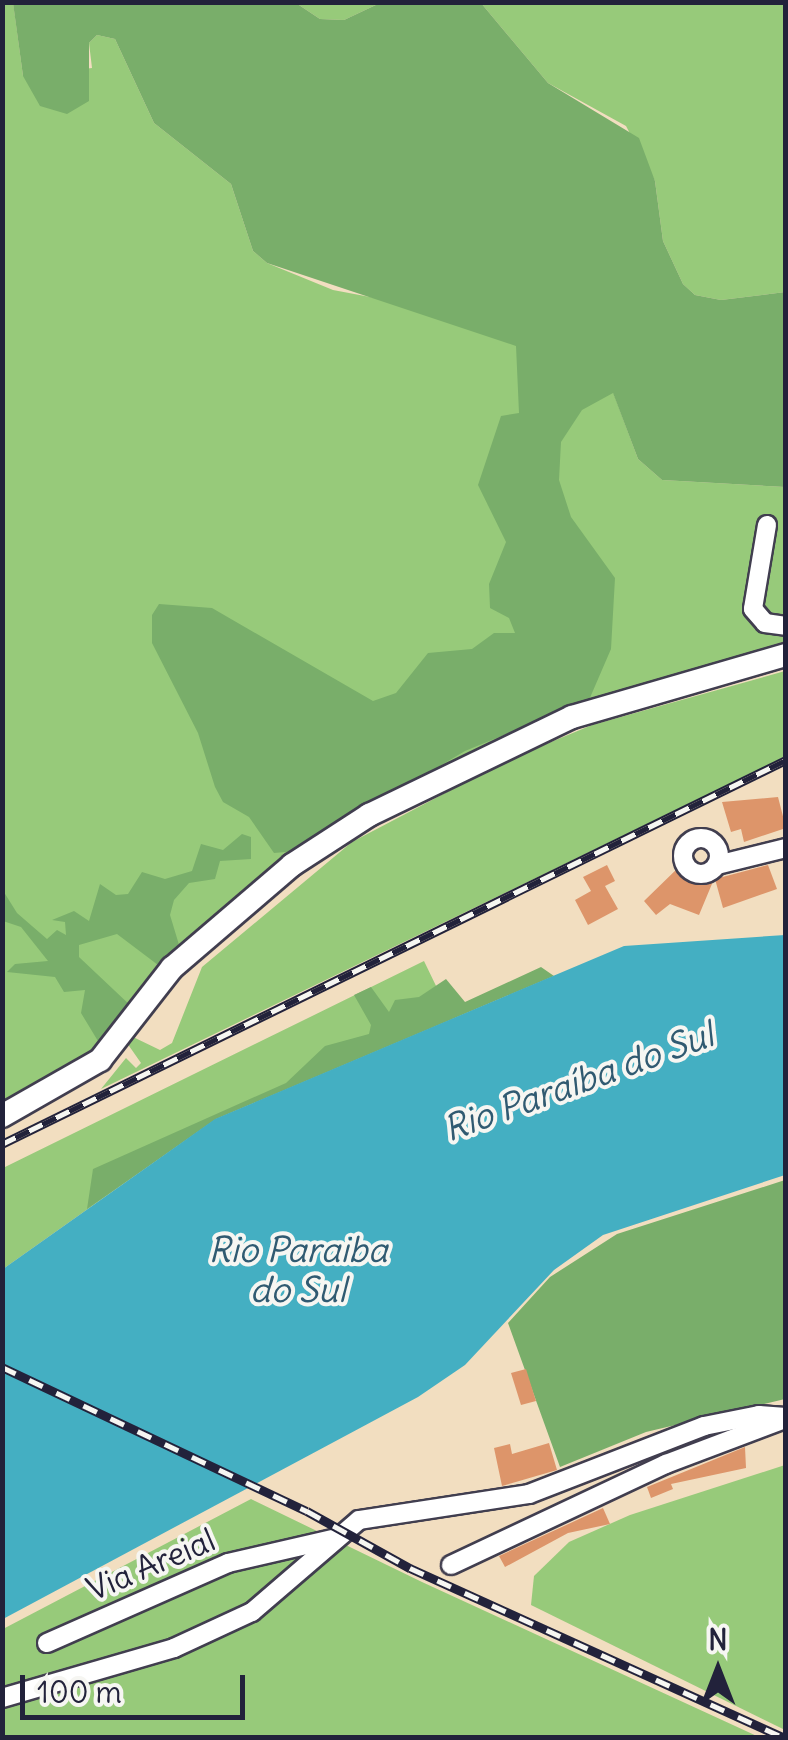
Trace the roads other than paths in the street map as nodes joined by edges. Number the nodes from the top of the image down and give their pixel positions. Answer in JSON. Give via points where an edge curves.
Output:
{"nodes":[{"id":1,"x":767,"y":525,"type":"dead end"},
{"id":2,"x":786,"y":626,"type":"edge"},
{"id":3,"x":786,"y":656,"type":"edge"},
{"id":4,"x":786,"y":848,"type":"edge"},
{"id":5,"x":716,"y":865,"type":"dead end"},
{"id":6,"x":2,"y":1116,"type":"edge"},
{"id":7,"x":786,"y":1418,"type":"edge"},
{"id":8,"x":332,"y":1540,"type":"junction"},
{"id":9,"x":451,"y":1565,"type":"dead end"},
{"id":10,"x":47,"y":1642,"type":"dead end"},
{"id":11,"x":2,"y":1698,"type":"edge"}],
"edges":[{"from":1,"to":2,"type":"street","via":[[753,609],[765,624]]},
{"from":3,"to":6,"type":"street","via":[[572,717],[369,815],[292,865],[172,968],[100,1060]]},
{"from":4,"to":5,"type":"street"},
{"from":7,"to":8,"type":"street","via":[[704,1426],[529,1494],[394,1510],[359,1520]]},
{"from":7,"to":9,"type":"street","via":[[666,1464]]},
{"from":8,"to":10,"type":"street","name":"Via Areial","via":[[228,1562]]},
{"from":8,"to":11,"type":"street","via":[[298,1578],[252,1612],[174,1648]]}]}
